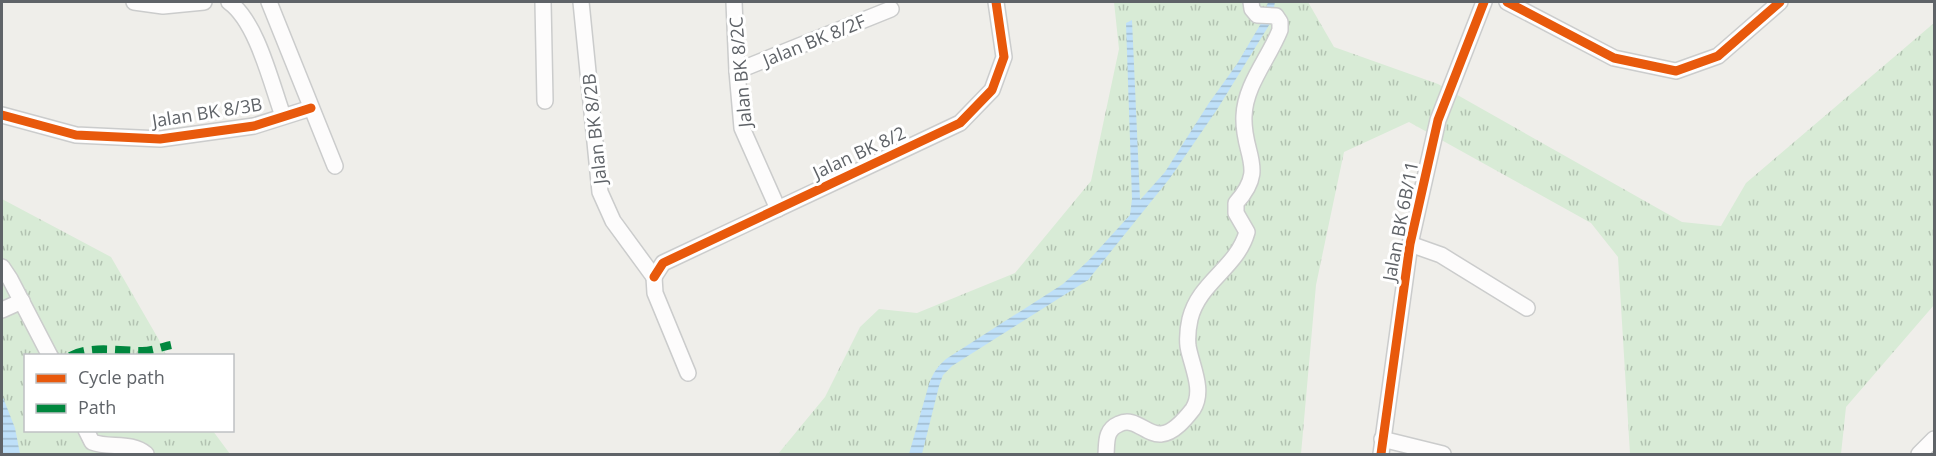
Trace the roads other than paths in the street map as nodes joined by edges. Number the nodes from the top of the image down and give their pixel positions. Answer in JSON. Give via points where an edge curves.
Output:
{"nodes":[{"id":1,"x":134,"y":2,"type":"edge"},
{"id":2,"x":204,"y":2,"type":"edge"},
{"id":3,"x":229,"y":2,"type":"edge"},
{"id":4,"x":268,"y":2,"type":"edge"},
{"id":5,"x":543,"y":2,"type":"edge"},
{"id":6,"x":581,"y":2,"type":"edge"},
{"id":7,"x":734,"y":2,"type":"edge"},
{"id":8,"x":996,"y":2,"type":"edge"},
{"id":9,"x":1484,"y":2,"type":"edge"},
{"id":10,"x":1507,"y":2,"type":"edge"},
{"id":11,"x":1779,"y":2,"type":"edge"},
{"id":12,"x":1254,"y":8,"type":"edge"},
{"id":13,"x":891,"y":9,"type":"dead end"},
{"id":14,"x":737,"y":71,"type":"junction"},
{"id":15,"x":545,"y":101,"type":"dead end"},
{"id":16,"x":311,"y":108,"type":"junction"},
{"id":17,"x":2,"y":115,"type":"edge"},
{"id":18,"x":283,"y":116,"type":"junction"},
{"id":19,"x":335,"y":166,"type":"dead end"},
{"id":20,"x":778,"y":208,"type":"junction"},
{"id":21,"x":1410,"y":244,"type":"junction"},
{"id":22,"x":2,"y":267,"type":"edge"},
{"id":23,"x":654,"y":277,"type":"junction"},
{"id":24,"x":22,"y":301,"type":"junction"},
{"id":25,"x":1527,"y":308,"type":"dead end"},
{"id":26,"x":2,"y":310,"type":"edge"},
{"id":27,"x":49,"y":354,"type":"edge"},
{"id":28,"x":688,"y":373,"type":"dead end"},
{"id":29,"x":87,"y":432,"type":"edge"},
{"id":30,"x":1382,"y":439,"type":"junction"},
{"id":31,"x":1935,"y":439,"type":"edge"},
{"id":32,"x":146,"y":454,"type":"edge"},
{"id":33,"x":1106,"y":454,"type":"edge"},
{"id":34,"x":1381,"y":454,"type":"edge"},
{"id":35,"x":1443,"y":454,"type":"edge"},
{"id":36,"x":1918,"y":454,"type":"edge"}],
"edges":[{"from":1,"to":2,"type":"street","via":[[163,6]]},
{"from":3,"to":18,"type":"street","via":[[245,17],[254,35]]},
{"from":4,"to":16,"type":"street"},
{"from":5,"to":15,"type":"street"},
{"from":6,"to":23,"type":"street","name":"Jalan BK 8/2B","via":[[600,192],[613,221]]},
{"from":7,"to":14,"type":"street","name":"Jalan BK 8/2C"},
{"from":8,"to":20,"type":"street","name":"Jalan BK 8/2","via":[[1004,57],[992,90],[960,123]]},
{"from":9,"to":21,"type":"street","name":"Jalan BK 6B/11","via":[[1438,120]]},
{"from":10,"to":11,"type":"street","via":[[1614,58],[1676,71],[1719,56]]},
{"from":12,"to":33,"type":"street","via":[[1276,16],[1280,30],[1250,90],[1244,113],[1253,172],[1252,182],[1236,203],[1236,213],[1247,232],[1244,242],[1231,263],[1202,291],[1190,320],[1188,346],[1197,385],[1194,408],[1169,432],[1159,434],[1124,421],[1114,426],[1108,432]]},
{"from":13,"to":14,"type":"street","name":"Jalan BK 8/2F"},
{"from":14,"to":20,"type":"street","name":"Jalan BK 8/2C","via":[[742,128]]},
{"from":16,"to":18,"type":"street","name":"Jalan BK 8/3B"},
{"from":16,"to":19,"type":"street"},
{"from":17,"to":18,"type":"street","name":"Jalan BK 8/3B","via":[[76,135],[160,139],[254,126]]},
{"from":20,"to":23,"type":"street","name":"Jalan BK 8/2","via":[[663,264]]},
{"from":21,"to":25,"type":"street","via":[[1441,255]]},
{"from":21,"to":30,"type":"street","name":"Jalan BK 6B/11"},
{"from":22,"to":24,"type":"street"},
{"from":23,"to":28,"type":"street","via":[[655,293]]},
{"from":24,"to":26,"type":"street"},
{"from":24,"to":27,"type":"street"},
{"from":29,"to":32,"type":"street","via":[[92,442],[102,446],[127,446]]},
{"from":30,"to":34,"type":"street","name":"Jalan BK 6B/11"},
{"from":30,"to":35,"type":"street"},
{"from":31,"to":36,"type":"street"}]}
